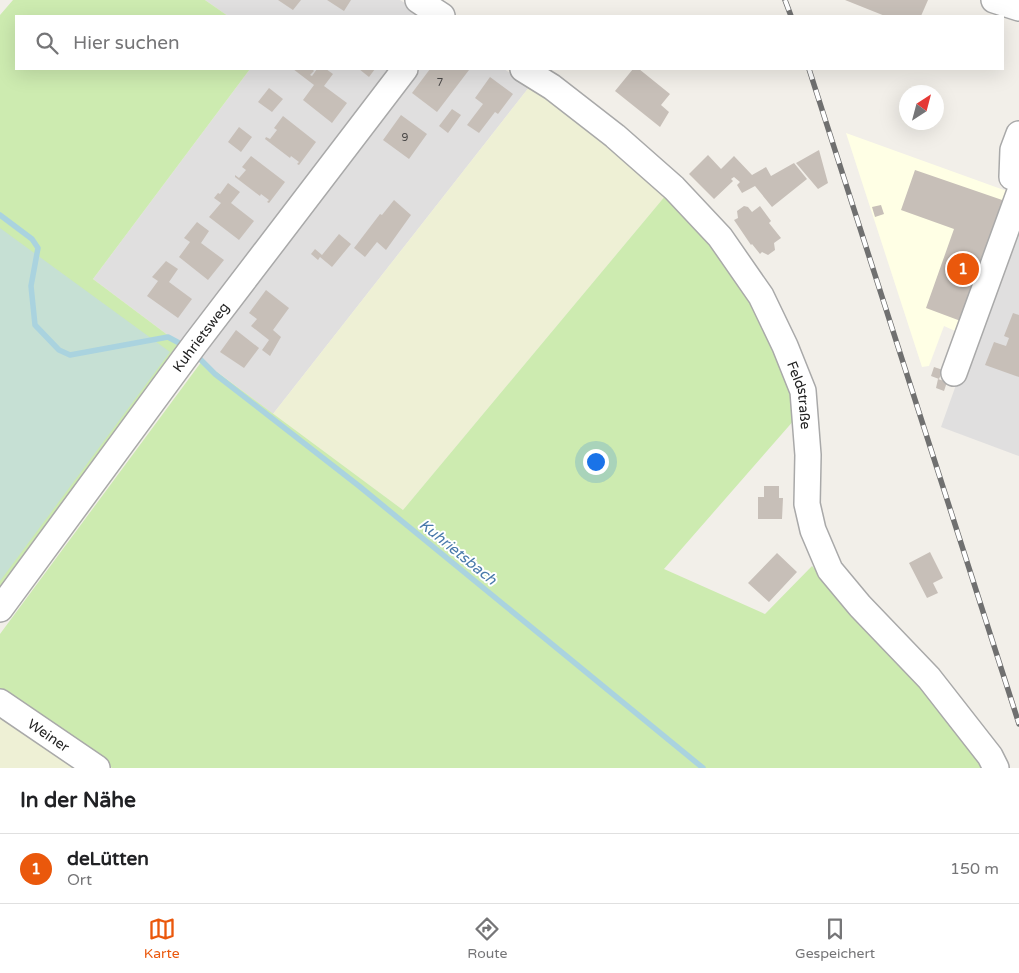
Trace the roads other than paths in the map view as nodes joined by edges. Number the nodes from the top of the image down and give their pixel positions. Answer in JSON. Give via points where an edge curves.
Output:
{"nodes":[{"id":1,"x":418,"y":0,"type":"edge"},
{"id":2,"x":455,"y":0,"type":"edge"},
{"id":3,"x":994,"y":0,"type":"edge"},
{"id":4,"x":1019,"y":8,"type":"edge"},
{"id":5,"x":441,"y":15,"type":"edge"},
{"id":6,"x":444,"y":15,"type":"edge"},
{"id":7,"x":404,"y":70,"type":"edge"},
{"id":8,"x":525,"y":70,"type":"edge"},
{"id":9,"x":1019,"y":134,"type":"edge"},
{"id":10,"x":1019,"y":180,"type":"edge"},
{"id":11,"x":1019,"y":194,"type":"edge"},
{"id":12,"x":1019,"y":232,"type":"edge"},
{"id":13,"x":992,"y":313,"type":"dead end"},
{"id":14,"x":954,"y":373,"type":"dead end"},
{"id":15,"x":0,"y":609,"type":"edge"},
{"id":16,"x":0,"y":702,"type":"edge"},
{"id":17,"x":97,"y":768,"type":"edge"},
{"id":18,"x":996,"y":768,"type":"edge"}],
"edges":[{"from":1,"to":5,"type":"street"},
{"from":2,"to":6,"type":"street"},
{"from":3,"to":4,"type":"street"},
{"from":7,"to":15,"type":"street","name":"Kuhrietsweg","via":[[195,344]]},
{"from":8,"to":18,"type":"street","name":"Feldstraße","via":[[615,136],[674,188],[720,236],[762,296],[803,391],[808,455],[807,504],[813,530],[830,570],[929,678]]},
{"from":9,"to":10,"type":"street","via":[[1012,150],[1012,177]]},
{"from":11,"to":14,"type":"street"},
{"from":12,"to":13,"type":"street"},
{"from":16,"to":17,"type":"street","name":"Weiner"}]}
